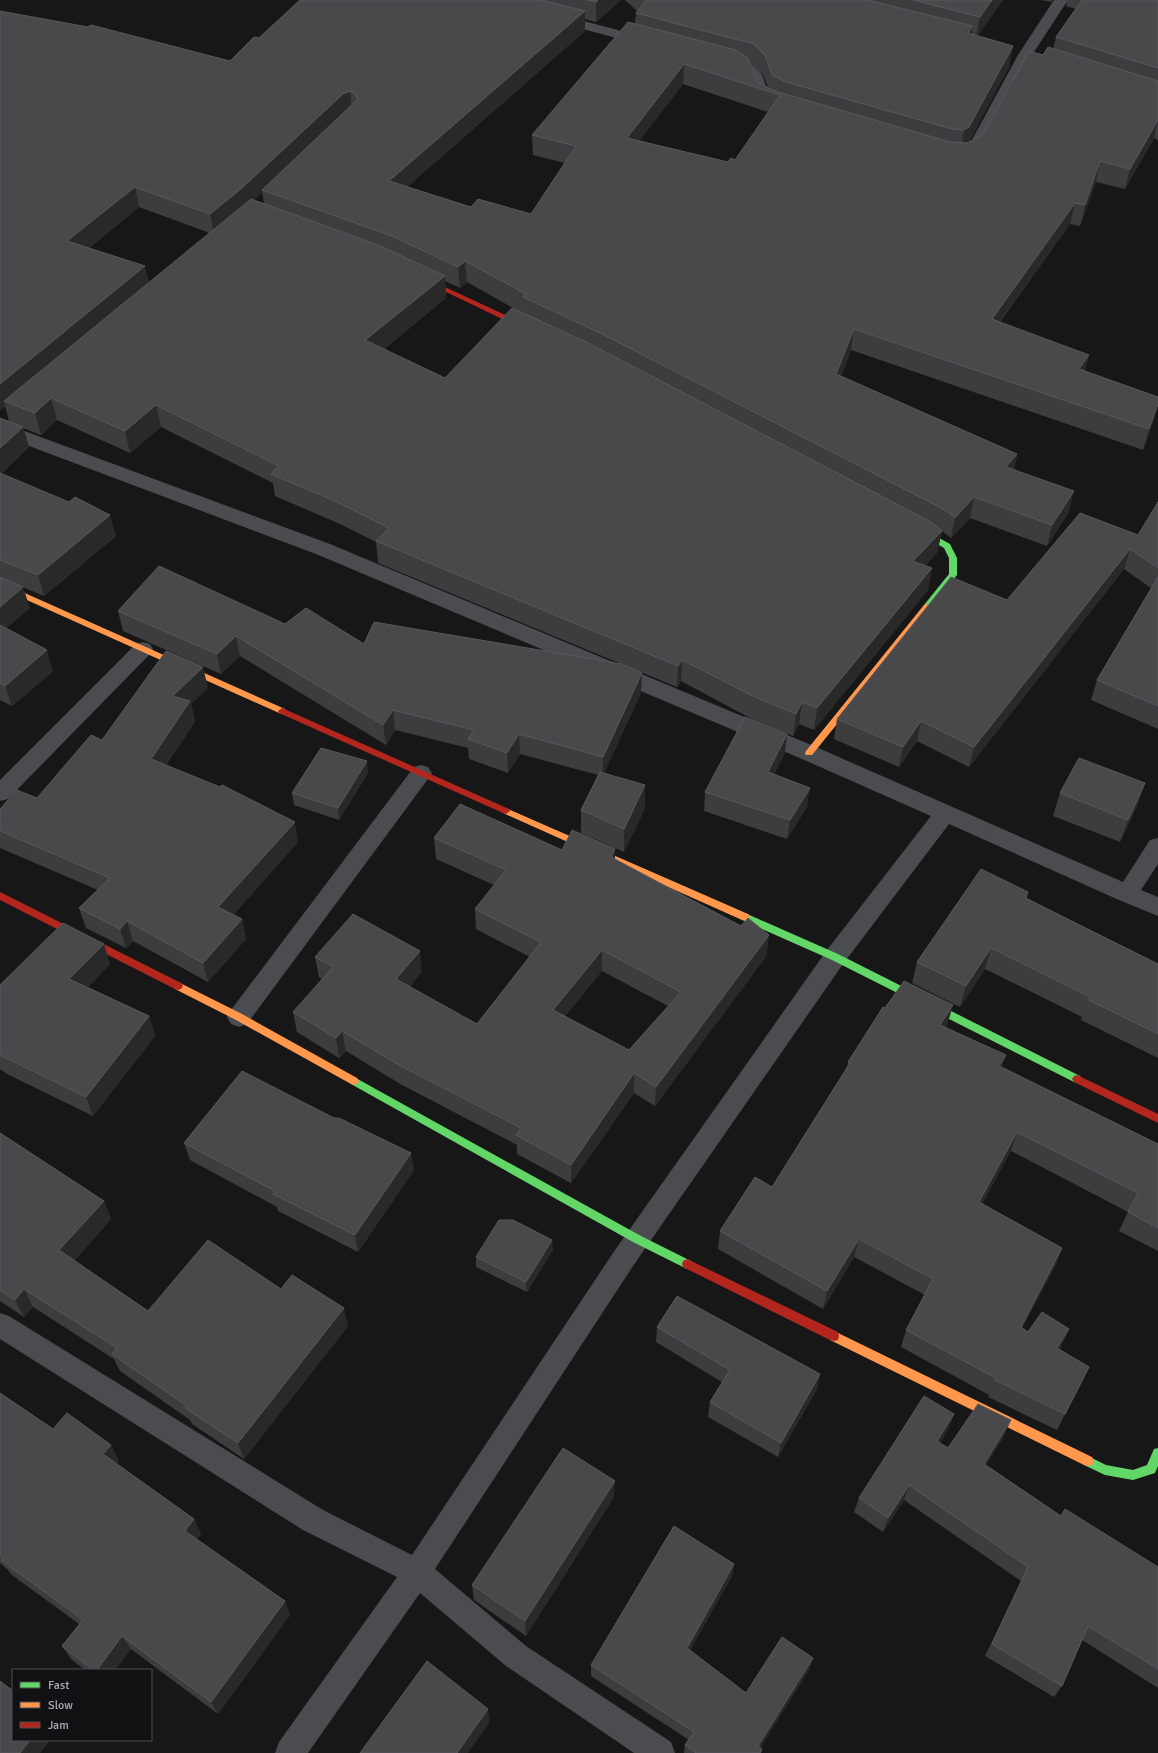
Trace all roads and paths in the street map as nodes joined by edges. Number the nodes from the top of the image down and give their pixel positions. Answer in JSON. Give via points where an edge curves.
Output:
{"nodes":[{"id":1,"x":1061,"y":0,"type":"edge"},
{"id":2,"x":541,"y":14,"type":"edge"},
{"id":3,"x":663,"y":46,"type":"edge"},
{"id":4,"x":717,"y":60,"type":"edge"},
{"id":5,"x":787,"y":109,"type":"edge"},
{"id":6,"x":947,"y":156,"type":"edge"},
{"id":7,"x":409,"y":272,"type":"edge"},
{"id":8,"x":538,"y":333,"type":"edge"},
{"id":9,"x":2,"y":422,"type":"edge"},
{"id":10,"x":907,"y":523,"type":"edge"},
{"id":11,"x":0,"y":585,"type":"edge"},
{"id":12,"x":143,"y":649,"type":"junction"},
{"id":13,"x":809,"y":753,"type":"junction"},
{"id":14,"x":421,"y":773,"type":"junction"},
{"id":15,"x":0,"y":793,"type":"edge"},
{"id":16,"x":946,"y":813,"type":"junction"},
{"id":17,"x":1158,"y":846,"type":"edge"},
{"id":18,"x":1127,"y":894,"type":"junction"},
{"id":19,"x":0,"y":896,"type":"edge"},
{"id":20,"x":1158,"y":908,"type":"edge"},
{"id":21,"x":835,"y":957,"type":"junction"},
{"id":22,"x":239,"y":1017,"type":"junction"},
{"id":23,"x":1158,"y":1119,"type":"edge"},
{"id":24,"x":637,"y":1240,"type":"junction"},
{"id":25,"x":0,"y":1325,"type":"edge"},
{"id":26,"x":1158,"y":1453,"type":"edge"},
{"id":27,"x":417,"y":1572,"type":"junction"},
{"id":28,"x":290,"y":1753,"type":"edge"},
{"id":29,"x":660,"y":1753,"type":"edge"}],
"edges":[{"from":1,"to":6,"type":"street","via":[[1025,55],[973,152],[964,156]]},
{"from":2,"to":3,"type":"street"},
{"from":4,"to":5,"type":"street","via":[[752,70],[762,99]]},
{"from":7,"to":8,"type":"street"},
{"from":9,"to":13,"type":"street","via":[[323,549]]},
{"from":10,"to":13,"type":"street","via":[[947,546],[953,558],[953,575]]},
{"from":11,"to":12,"type":"street"},
{"from":12,"to":14,"type":"street"},
{"from":12,"to":15,"type":"street"},
{"from":13,"to":16,"type":"street"},
{"from":14,"to":21,"type":"street"},
{"from":14,"to":22,"type":"street"},
{"from":16,"to":18,"type":"street"},
{"from":16,"to":21,"type":"street"},
{"from":17,"to":18,"type":"street"},
{"from":18,"to":20,"type":"street"},
{"from":19,"to":22,"type":"street"},
{"from":21,"to":23,"type":"street"},
{"from":21,"to":24,"type":"street"},
{"from":22,"to":24,"type":"street"},
{"from":24,"to":26,"type":"street","via":[[1105,1470],[1133,1475],[1151,1469]]},
{"from":24,"to":27,"type":"street"},
{"from":25,"to":27,"type":"street","via":[[313,1520]]},
{"from":27,"to":28,"type":"street"},
{"from":27,"to":29,"type":"street","via":[[516,1656]]}]}
